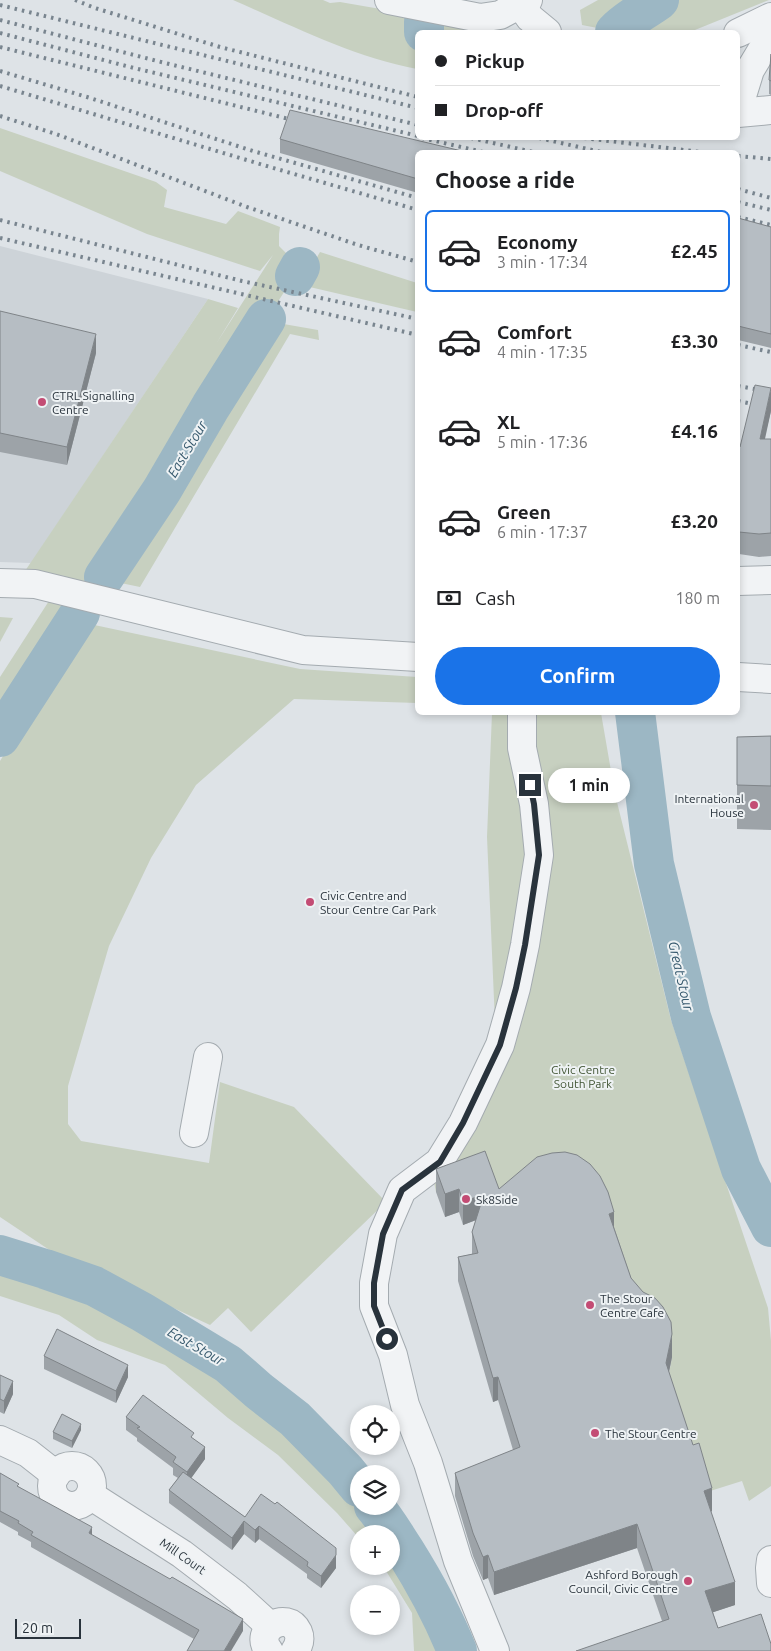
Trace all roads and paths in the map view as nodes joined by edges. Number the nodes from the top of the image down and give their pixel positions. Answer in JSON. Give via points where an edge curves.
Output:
{"nodes":[{"id":1,"x":389,"y":0,"type":"edge"},
{"id":2,"x":524,"y":2,"type":"edge"},
{"id":3,"x":771,"y":17,"type":"edge"},
{"id":4,"x":545,"y":30,"type":"edge"},
{"id":5,"x":740,"y":31,"type":"edge"},
{"id":6,"x":771,"y":35,"type":"edge"},
{"id":7,"x":744,"y":72,"type":"edge"},
{"id":8,"x":740,"y":98,"type":"edge"},
{"id":9,"x":771,"y":110,"type":"edge"},
{"id":10,"x":740,"y":111,"type":"edge"},
{"id":11,"x":771,"y":580,"type":"edge"},
{"id":12,"x":740,"y":581,"type":"edge"},
{"id":13,"x":0,"y":583,"type":"edge"},
{"id":14,"x":415,"y":657,"type":"edge"},
{"id":15,"x":740,"y":677,"type":"edge"},
{"id":16,"x":771,"y":679,"type":"edge"},
{"id":17,"x":522,"y":715,"type":"edge"},
{"id":18,"x":208,"y":1057,"type":"dead end"},
{"id":19,"x":194,"y":1132,"type":"dead end"},
{"id":20,"x":0,"y":1440,"type":"edge"},
{"id":21,"x":269,"y":1638,"type":"edge"},
{"id":22,"x":295,"y":1651,"type":"edge"},
{"id":23,"x":495,"y":1651,"type":"edge"}],
"edges":[{"from":1,"to":2,"type":"street","via":[[480,18],[500,15]]},
{"from":2,"to":4,"type":"street","via":[[530,18]]},
{"from":3,"to":5,"type":"street"},
{"from":6,"to":7,"type":"street"},
{"from":7,"to":8,"type":"street"},
{"from":9,"to":10,"type":"street"},
{"from":11,"to":12,"type":"street"},
{"from":13,"to":14,"type":"street","via":[[35,584],[303,650]]},
{"from":15,"to":16,"type":"street"},
{"from":17,"to":23,"type":"street","via":[[522,748],[534,804],[539,855],[516,988],[500,1045],[463,1123],[440,1162],[402,1190],[383,1234],[374,1283],[374,1306],[393,1356],[405,1405],[428,1463],[458,1561]]},
{"from":18,"to":19,"type":"street"},
{"from":20,"to":21,"type":"street","name":"Mill Court","via":[[28,1454],[56,1475],[52,1487],[62,1504],[75,1506],[90,1495],[182,1554],[237,1596]]},
{"from":21,"to":22,"type":"street","name":"Mill Court","via":[[274,1623],[285,1622],[294,1627],[299,1636]]}]}
